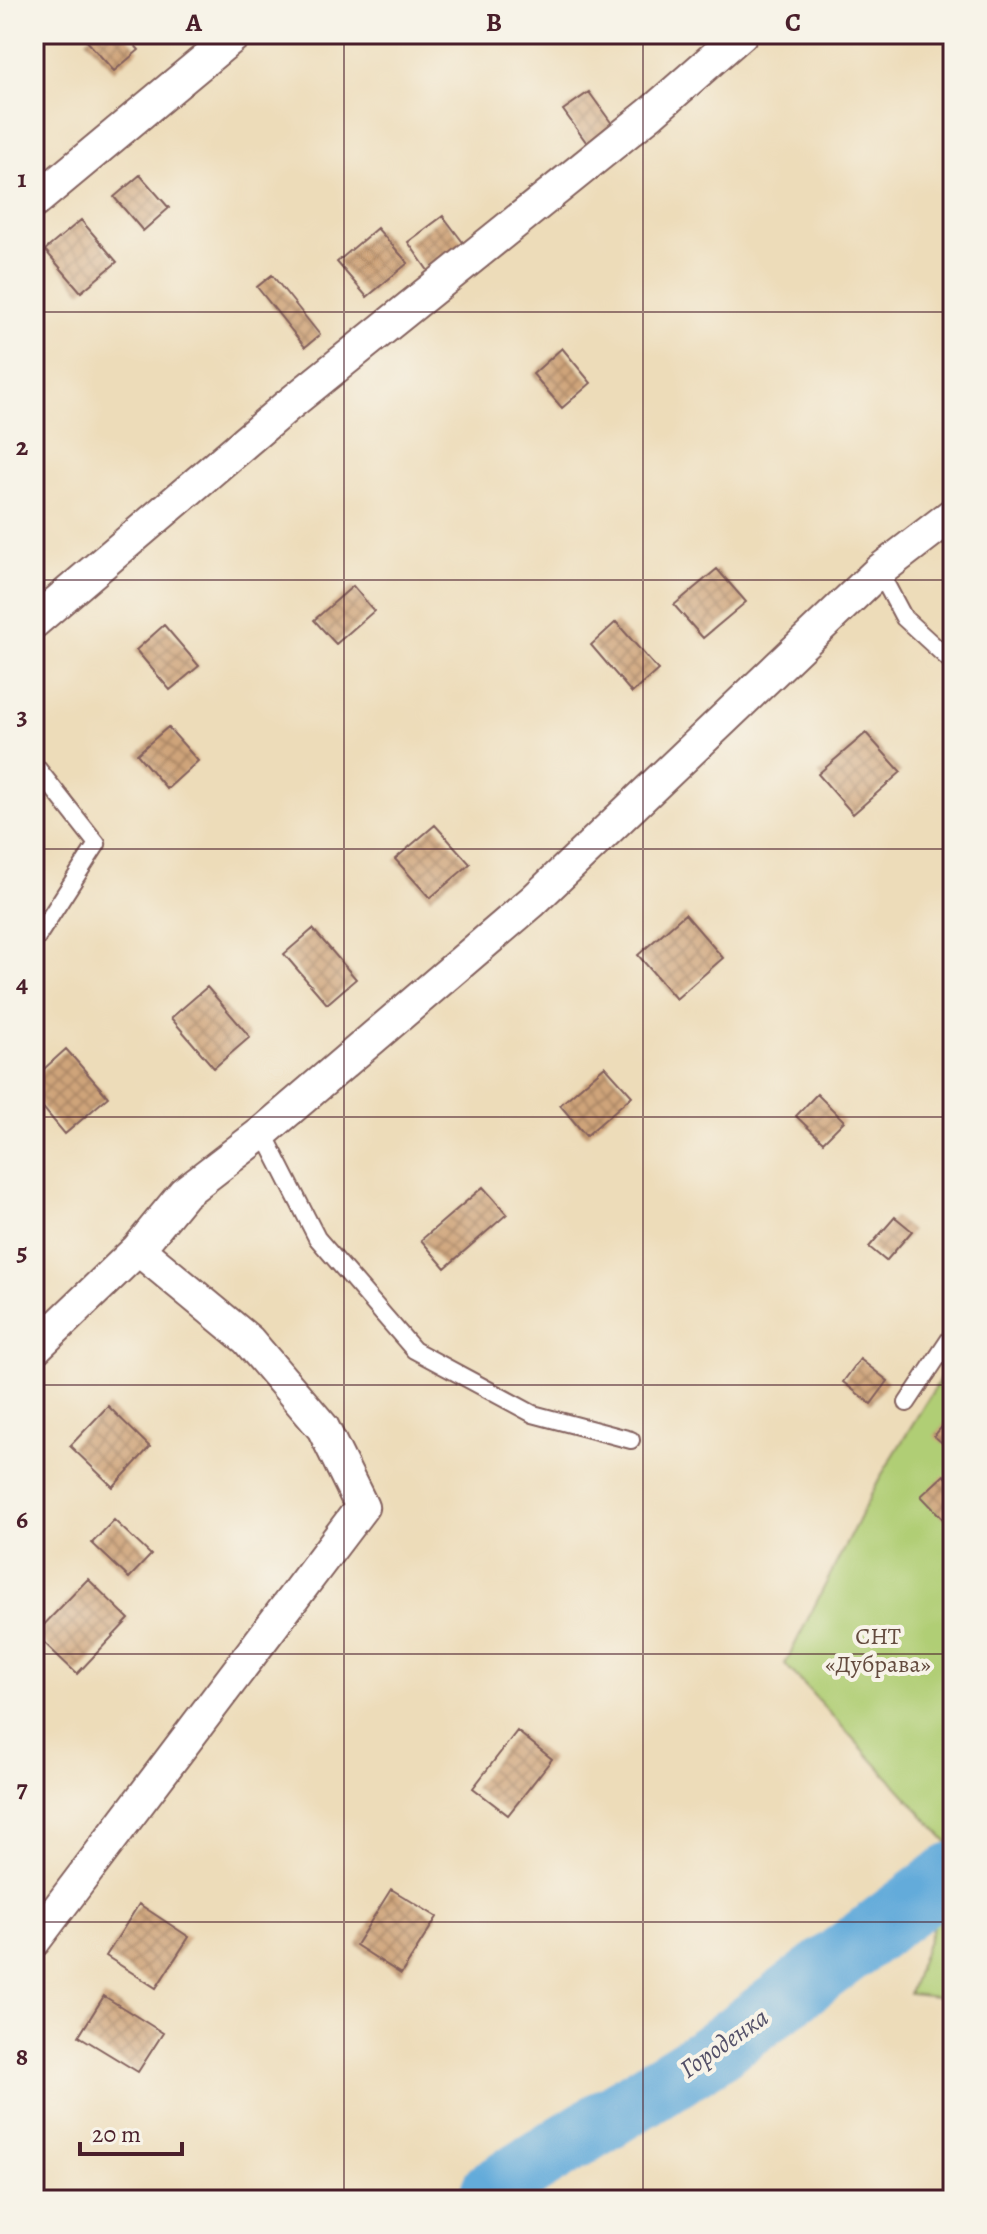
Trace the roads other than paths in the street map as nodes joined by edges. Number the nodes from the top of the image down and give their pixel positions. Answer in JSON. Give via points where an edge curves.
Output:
{"nodes":[{"id":1,"x":236,"y":34,"type":"edge"},
{"id":2,"x":741,"y":34,"type":"edge"},
{"id":3,"x":34,"y":202,"type":"edge"},
{"id":4,"x":953,"y":514,"type":"edge"},
{"id":5,"x":879,"y":571,"type":"junction"},
{"id":6,"x":34,"y":622,"type":"edge"},
{"id":7,"x":953,"y":663,"type":"edge"},
{"id":8,"x":34,"y":764,"type":"edge"},
{"id":9,"x":34,"y":942,"type":"edge"},
{"id":10,"x":263,"y":1132,"type":"junction"},
{"id":11,"x":138,"y":1249,"type":"junction"},
{"id":12,"x":953,"y":1334,"type":"edge"},
{"id":13,"x":34,"y":1349,"type":"edge"},
{"id":14,"x":907,"y":1403,"type":"dead end"},
{"id":15,"x":631,"y":1440,"type":"dead end"},
{"id":16,"x":34,"y":1941,"type":"edge"}],
"edges":[{"from":1,"to":3,"type":"street"},
{"from":2,"to":6,"type":"street","via":[[651,113],[286,407]]},
{"from":4,"to":5,"type":"street"},
{"from":5,"to":7,"type":"lane","via":[[904,618]]},
{"from":5,"to":10,"type":"street","via":[[533,901]]},
{"from":8,"to":9,"type":"lane","via":[[97,844]]},
{"from":10,"to":11,"type":"street","via":[[184,1193]]},
{"from":10,"to":15,"type":"lane","via":[[317,1238],[414,1350],[533,1414]]},
{"from":11,"to":13,"type":"street"},
{"from":11,"to":16,"type":"street","via":[[248,1340],[323,1428],[362,1507]]},
{"from":12,"to":14,"type":"lane"}]}
